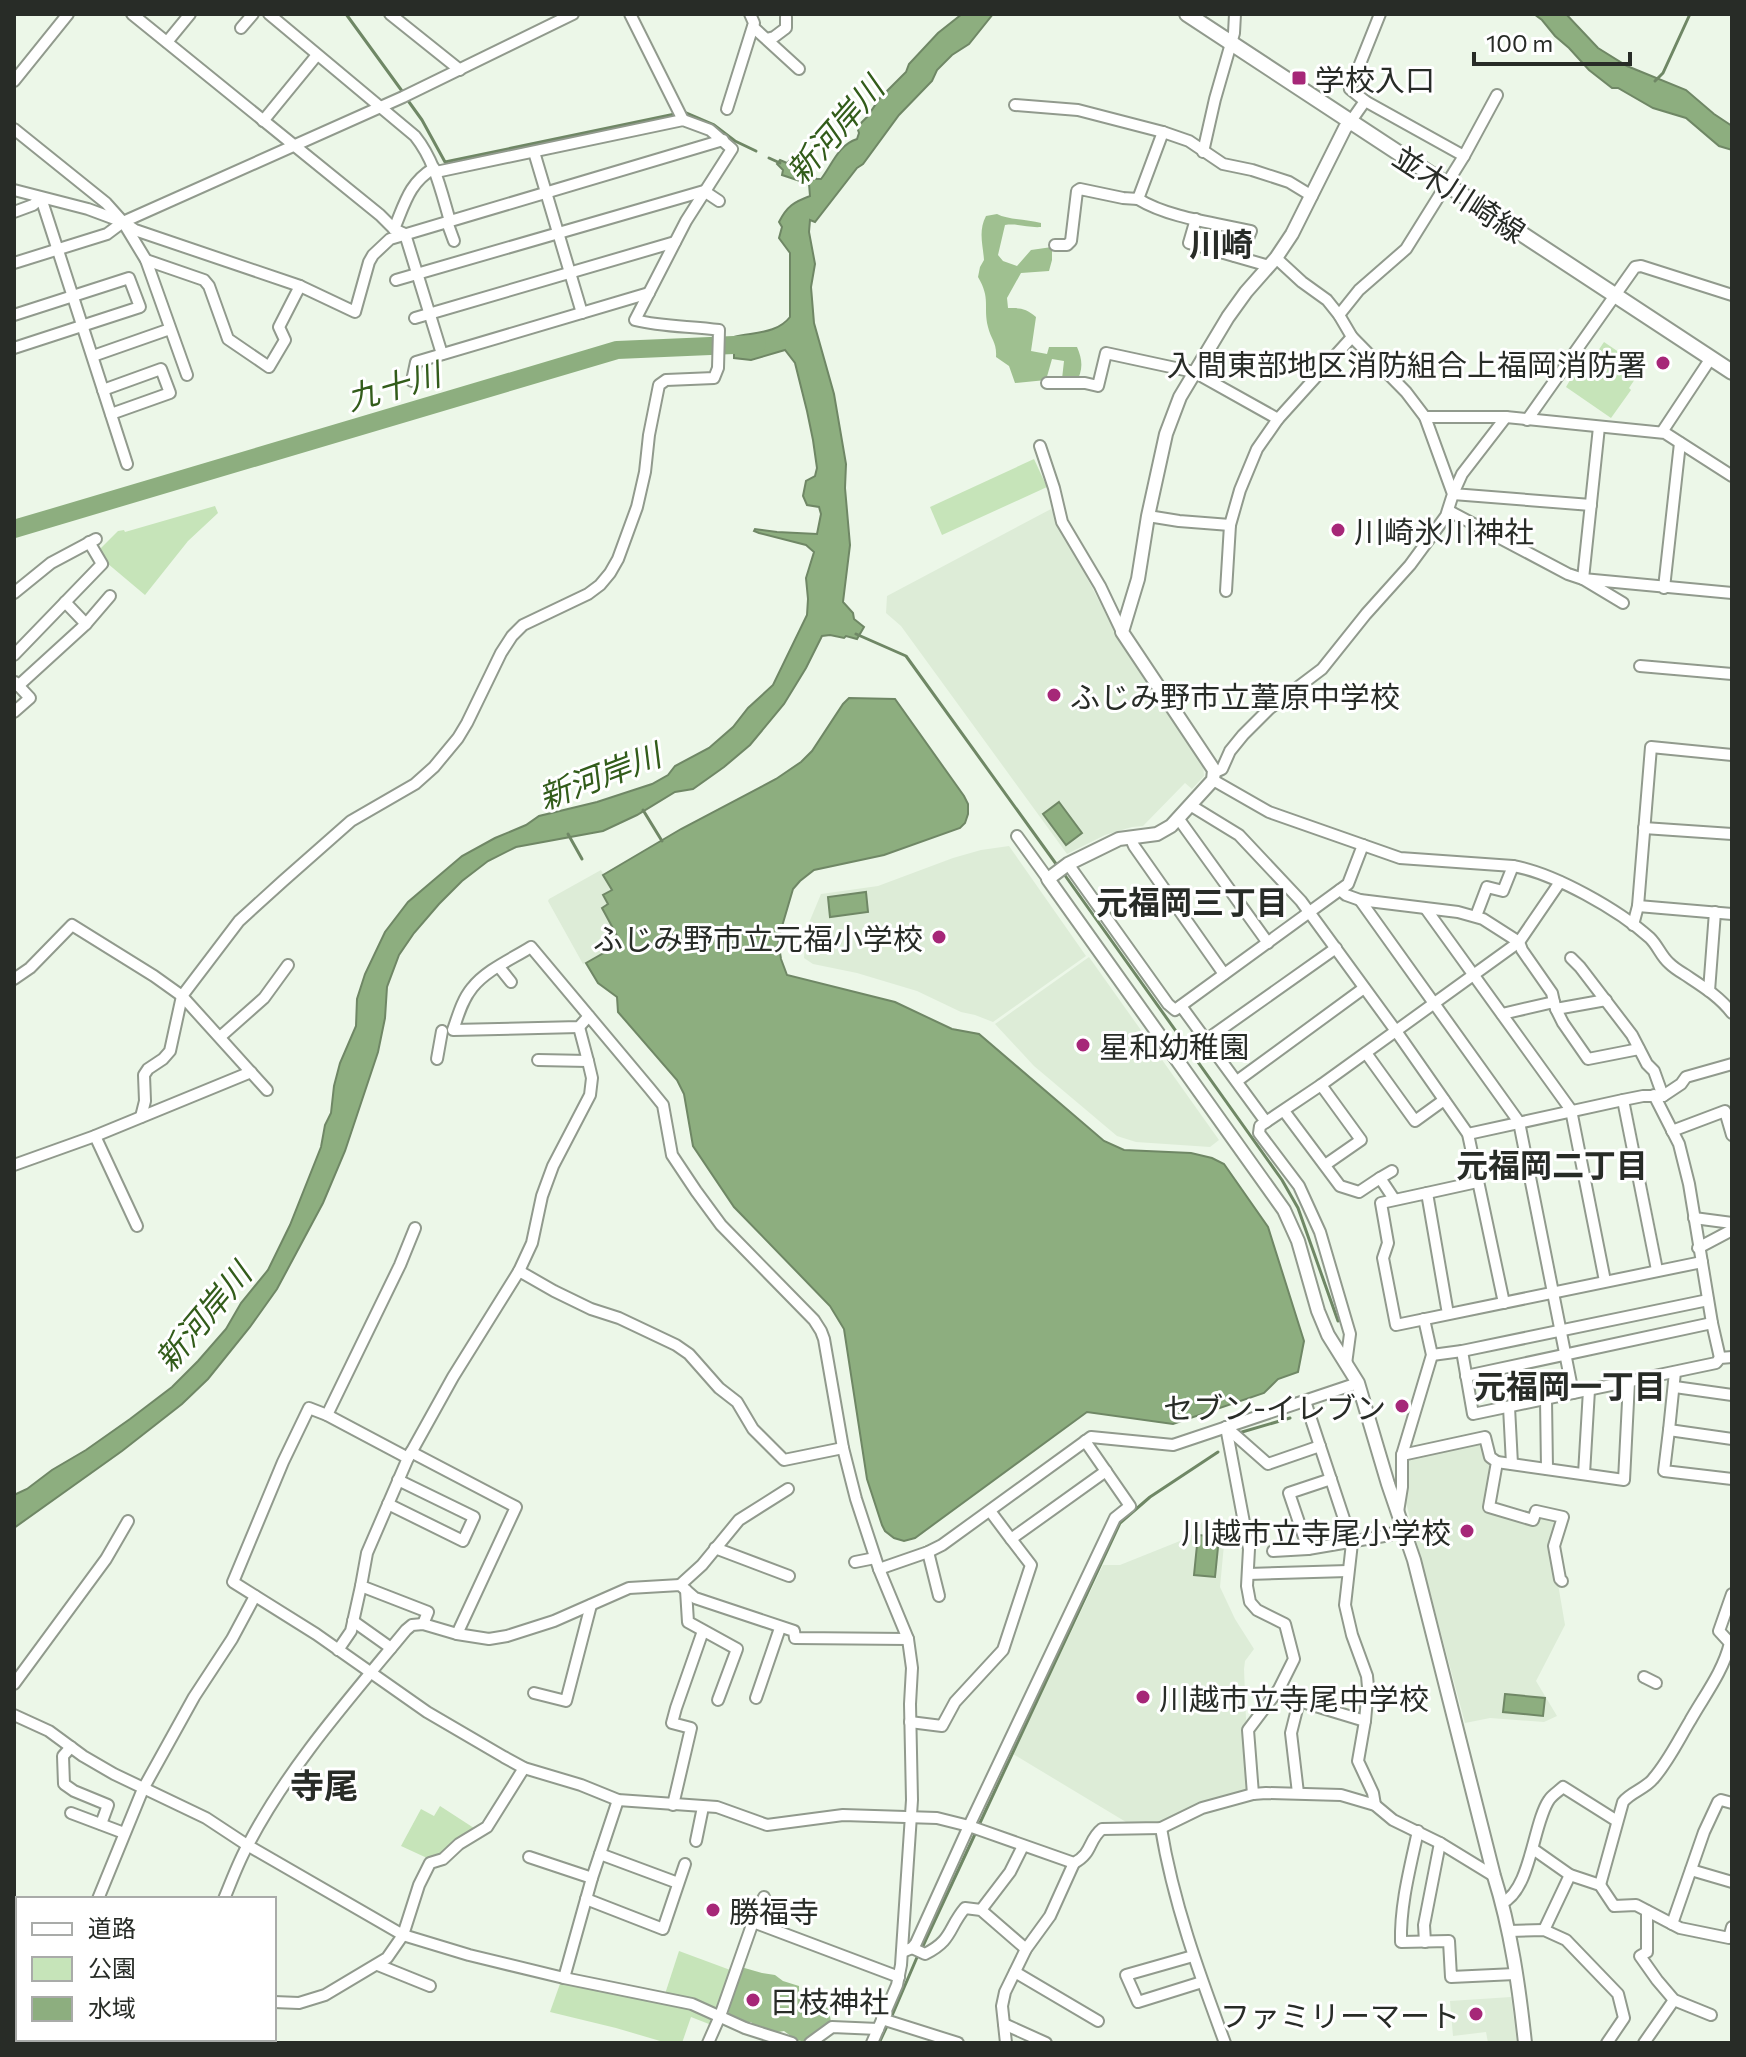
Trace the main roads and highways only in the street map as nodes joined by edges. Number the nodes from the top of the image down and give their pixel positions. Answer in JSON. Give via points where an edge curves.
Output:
{"nodes":[{"id":1,"x":1187,"y":14,"type":"edge"},
{"id":2,"x":1732,"y":372,"type":"edge"}],
"edges":[{"from":1,"to":2,"type":"main road","name":"並木川崎線"}]}
